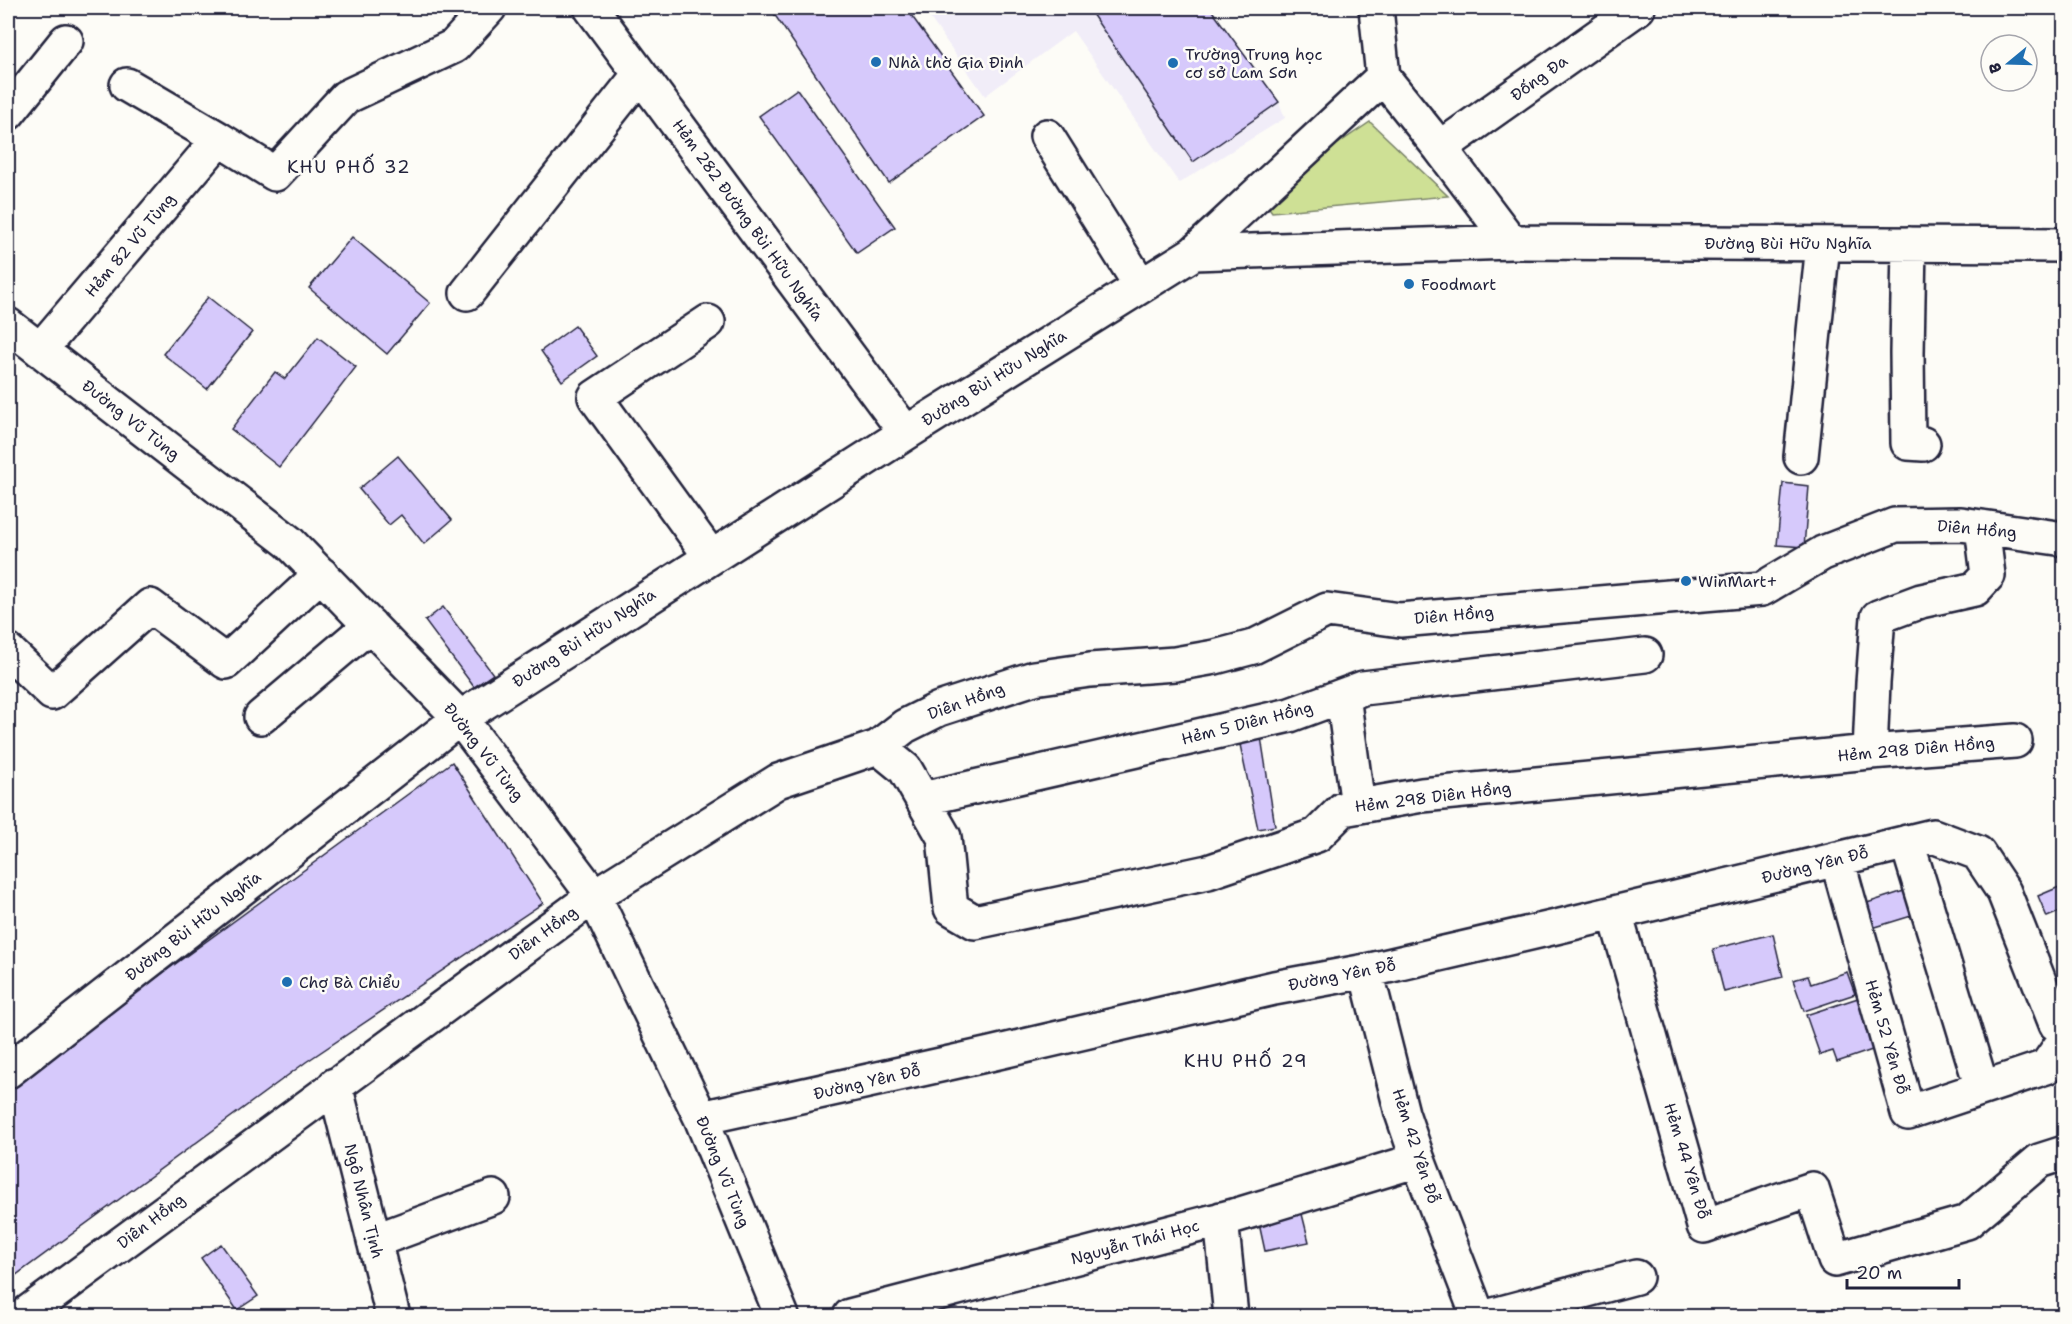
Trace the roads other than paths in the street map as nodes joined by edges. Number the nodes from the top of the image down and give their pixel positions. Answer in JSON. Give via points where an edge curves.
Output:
{"nodes":[{"id":1,"x":489,"y":8,"type":"edge"},
{"id":2,"x":591,"y":8,"type":"edge"},
{"id":3,"x":1376,"y":8,"type":"edge"},
{"id":4,"x":1638,"y":8,"type":"edge"},
{"id":5,"x":66,"y":41,"type":"dead end"},
{"id":6,"x":640,"y":74,"type":"junction"},
{"id":7,"x":1383,"y":77,"type":"junction"},
{"id":8,"x":127,"y":85,"type":"dead end"},
{"id":9,"x":8,"y":113,"type":"edge"},
{"id":10,"x":1047,"y":136,"type":"dead end"},
{"id":11,"x":219,"y":139,"type":"junction"},
{"id":12,"x":1440,"y":148,"type":"junction"},
{"id":13,"x":1511,"y":242,"type":"junction"},
{"id":14,"x":1823,"y":244,"type":"junction"},
{"id":15,"x":1909,"y":244,"type":"junction"},
{"id":16,"x":2064,"y":245,"type":"edge"},
{"id":17,"x":1194,"y":253,"type":"junction"},
{"id":18,"x":1141,"y":286,"type":"junction"},
{"id":19,"x":467,"y":293,"type":"dead end"},
{"id":20,"x":708,"y":322,"type":"dead end"},
{"id":21,"x":8,"y":325,"type":"edge"},
{"id":22,"x":40,"y":350,"type":"junction"},
{"id":23,"x":906,"y":433,"type":"junction"},
{"id":24,"x":1923,"y":444,"type":"dead end"},
{"id":25,"x":1802,"y":457,"type":"dead end"},
{"id":26,"x":1982,"y":527,"type":"junction"},
{"id":27,"x":2064,"y":539,"type":"edge"},
{"id":28,"x":711,"y":557,"type":"junction"},
{"id":29,"x":321,"y":574,"type":"junction"},
{"id":30,"x":370,"y":625,"type":"junction"},
{"id":31,"x":8,"y":651,"type":"edge"},
{"id":32,"x":1646,"y":655,"type":"dead end"},
{"id":33,"x":1343,"y":696,"type":"junction"},
{"id":34,"x":261,"y":717,"type":"dead end"},
{"id":35,"x":460,"y":717,"type":"junction"},
{"id":36,"x":2015,"y":741,"type":"dead end"},
{"id":37,"x":878,"y":747,"type":"junction"},
{"id":38,"x":1870,"y":752,"type":"junction"},
{"id":39,"x":922,"y":799,"type":"junction"},
{"id":40,"x":1358,"y":806,"type":"junction"},
{"id":41,"x":1907,"y":842,"type":"junction"},
{"id":42,"x":1837,"y":859,"type":"junction"},
{"id":43,"x":594,"y":896,"type":"junction"},
{"id":44,"x":1615,"y":913,"type":"junction"},
{"id":45,"x":1366,"y":971,"type":"junction"},
{"id":46,"x":2064,"y":1029,"type":"edge"},
{"id":47,"x":2064,"y":1041,"type":"edge"},
{"id":48,"x":8,"y":1071,"type":"edge"},
{"id":49,"x":335,"y":1085,"type":"junction"},
{"id":50,"x":1982,"y":1088,"type":"junction"},
{"id":51,"x":701,"y":1118,"type":"junction"},
{"id":52,"x":2064,"y":1153,"type":"edge"},
{"id":53,"x":1418,"y":1160,"type":"junction"},
{"id":54,"x":493,"y":1197,"type":"dead end"},
{"id":55,"x":1221,"y":1219,"type":"junction"},
{"id":56,"x":374,"y":1241,"type":"junction"},
{"id":57,"x":1636,"y":1277,"type":"dead end"},
{"id":58,"x":23,"y":1317,"type":"edge"},
{"id":59,"x":393,"y":1317,"type":"edge"},
{"id":60,"x":782,"y":1317,"type":"edge"},
{"id":61,"x":850,"y":1317,"type":"edge"},
{"id":62,"x":1231,"y":1317,"type":"edge"},
{"id":63,"x":1478,"y":1317,"type":"edge"},
{"id":64,"x":1490,"y":1317,"type":"edge"}],
"edges":[{"from":1,"to":11,"type":"street","via":[[454,46],[346,97],[275,174]]},
{"from":2,"to":6,"type":"street","name":"Hẻm 282 Đường Bùi Hữu Nghĩa"},
{"from":3,"to":7,"type":"street"},
{"from":4,"to":12,"type":"street","name":"Đống Đa"},
{"from":5,"to":9,"type":"street"},
{"from":6,"to":19,"type":"street"},
{"from":6,"to":23,"type":"street","name":"Hẻm 282 Đường Bùi Hữu Nghĩa"},
{"from":7,"to":12,"type":"street"},
{"from":7,"to":17,"type":"street","name":"Đường Bùi Hữu Nghĩa"},
{"from":8,"to":11,"type":"street"},
{"from":10,"to":18,"type":"street"},
{"from":11,"to":22,"type":"street","name":"Hẻm 82 Vũ Tùng"},
{"from":12,"to":13,"type":"street"},
{"from":13,"to":14,"type":"street","name":"Đường Bùi Hữu Nghĩa"},
{"from":13,"to":17,"type":"street","name":"Đường Bùi Hữu Nghĩa"},
{"from":14,"to":15,"type":"street","name":"Đường Bùi Hữu Nghĩa"},
{"from":14,"to":25,"type":"street"},
{"from":15,"to":16,"type":"street","name":"Đường Bùi Hữu Nghĩa"},
{"from":15,"to":24,"type":"street","via":[[1908,443]]},
{"from":17,"to":18,"type":"street","name":"Đường Bùi Hữu Nghĩa"},
{"from":18,"to":23,"type":"street","name":"Đường Bùi Hữu Nghĩa"},
{"from":20,"to":28,"type":"street","via":[[595,397]]},
{"from":21,"to":22,"type":"street","name":"Đường Vũ Tùng"},
{"from":22,"to":29,"type":"street","name":"Đường Vũ Tùng","via":[[289,542]]},
{"from":23,"to":28,"type":"street","name":"Đường Bùi Hữu Nghĩa"},
{"from":26,"to":27,"type":"street","name":"Diên Hồng"},
{"from":26,"to":37,"type":"street","name":"Diên Hồng","via":[[1895,525],[1823,553],[1762,589],[1400,620],[1327,610],[1253,647],[1215,657],[1034,678],[981,693],[905,726]]},
{"from":26,"to":38,"type":"street","via":[[1988,575],[1975,589],[1878,617]]},
{"from":28,"to":35,"type":"street","name":"Đường Bùi Hữu Nghĩa"},
{"from":29,"to":30,"type":"street","name":"Đường Vũ Tùng"},
{"from":29,"to":31,"type":"street","via":[[226,662],[150,606],[52,693]]},
{"from":30,"to":34,"type":"street"},
{"from":30,"to":35,"type":"street","name":"Đường Vũ Tùng"},
{"from":32,"to":33,"type":"street","name":"Hẻm 5 Diên Hồng","via":[[1363,688]]},
{"from":33,"to":39,"type":"street","name":"Hẻm 5 Diên Hồng","via":[[1290,715]]},
{"from":33,"to":40,"type":"street"},
{"from":35,"to":43,"type":"street","name":"Đường Vũ Tùng"},
{"from":35,"to":48,"type":"street","name":"Đường Bùi Hữu Nghĩa"},
{"from":36,"to":38,"type":"street","name":"Hẻm 298 Diên Hồng"},
{"from":37,"to":39,"type":"street","name":"Hẻm 298 Diên Hồng","via":[[905,769]]},
{"from":37,"to":43,"type":"street","name":"Diên Hồng","via":[[778,781]]},
{"from":38,"to":40,"type":"street","name":"Hẻm 298 Diên Hồng","via":[[1422,795]]},
{"from":39,"to":40,"type":"street","name":"Hẻm 298 Diên Hồng","via":[[944,837],[951,908],[975,922],[1208,872],[1317,835],[1343,809]]},
{"from":41,"to":42,"type":"street","name":"Đường Yên Đỗ"},
{"from":41,"to":46,"type":"street","name":"Đường Yên Đỗ","via":[[1933,836],[1978,853],[2004,892],[2056,1024]]},
{"from":41,"to":50,"type":"street"},
{"from":42,"to":44,"type":"street","name":"Đường Yên Đỗ"},
{"from":42,"to":50,"type":"street","name":"Hẻm 52 Yên Đỗ","via":[[1908,1113]]},
{"from":43,"to":49,"type":"street","name":"Diên Hồng"},
{"from":43,"to":51,"type":"street","name":"Đường Vũ Tùng"},
{"from":44,"to":45,"type":"street","name":"Đường Yên Đỗ"},
{"from":44,"to":52,"type":"street","name":"Hẻm 44 Yên Đỗ","via":[[1704,1226],[1812,1189],[1835,1260],[1967,1222],[2039,1161]]},
{"from":45,"to":51,"type":"street","name":"Đường Yên Đỗ","via":[[1274,988]]},
{"from":45,"to":53,"type":"street","name":"Hẻm 42 Yên Đỗ"},
{"from":47,"to":50,"type":"street","name":"Hẻm 52 Yên Đỗ","via":[[2046,1067]]},
{"from":49,"to":56,"type":"street","name":"Ngô Nhân Tịnh"},
{"from":49,"to":58,"type":"street","name":"Diên Hồng"},
{"from":51,"to":60,"type":"street","name":"Đường Vũ Tùng"},
{"from":53,"to":55,"type":"street","name":"Nguyễn Thái Học"},
{"from":53,"to":63,"type":"street","name":"Hẻm 42 Yên Đỗ"},
{"from":54,"to":56,"type":"street"},
{"from":55,"to":61,"type":"street","name":"Nguyễn Thái Học"},
{"from":55,"to":62,"type":"street"},
{"from":56,"to":59,"type":"street","name":"Ngô Nhân Tịnh"},
{"from":57,"to":64,"type":"street"}]}
